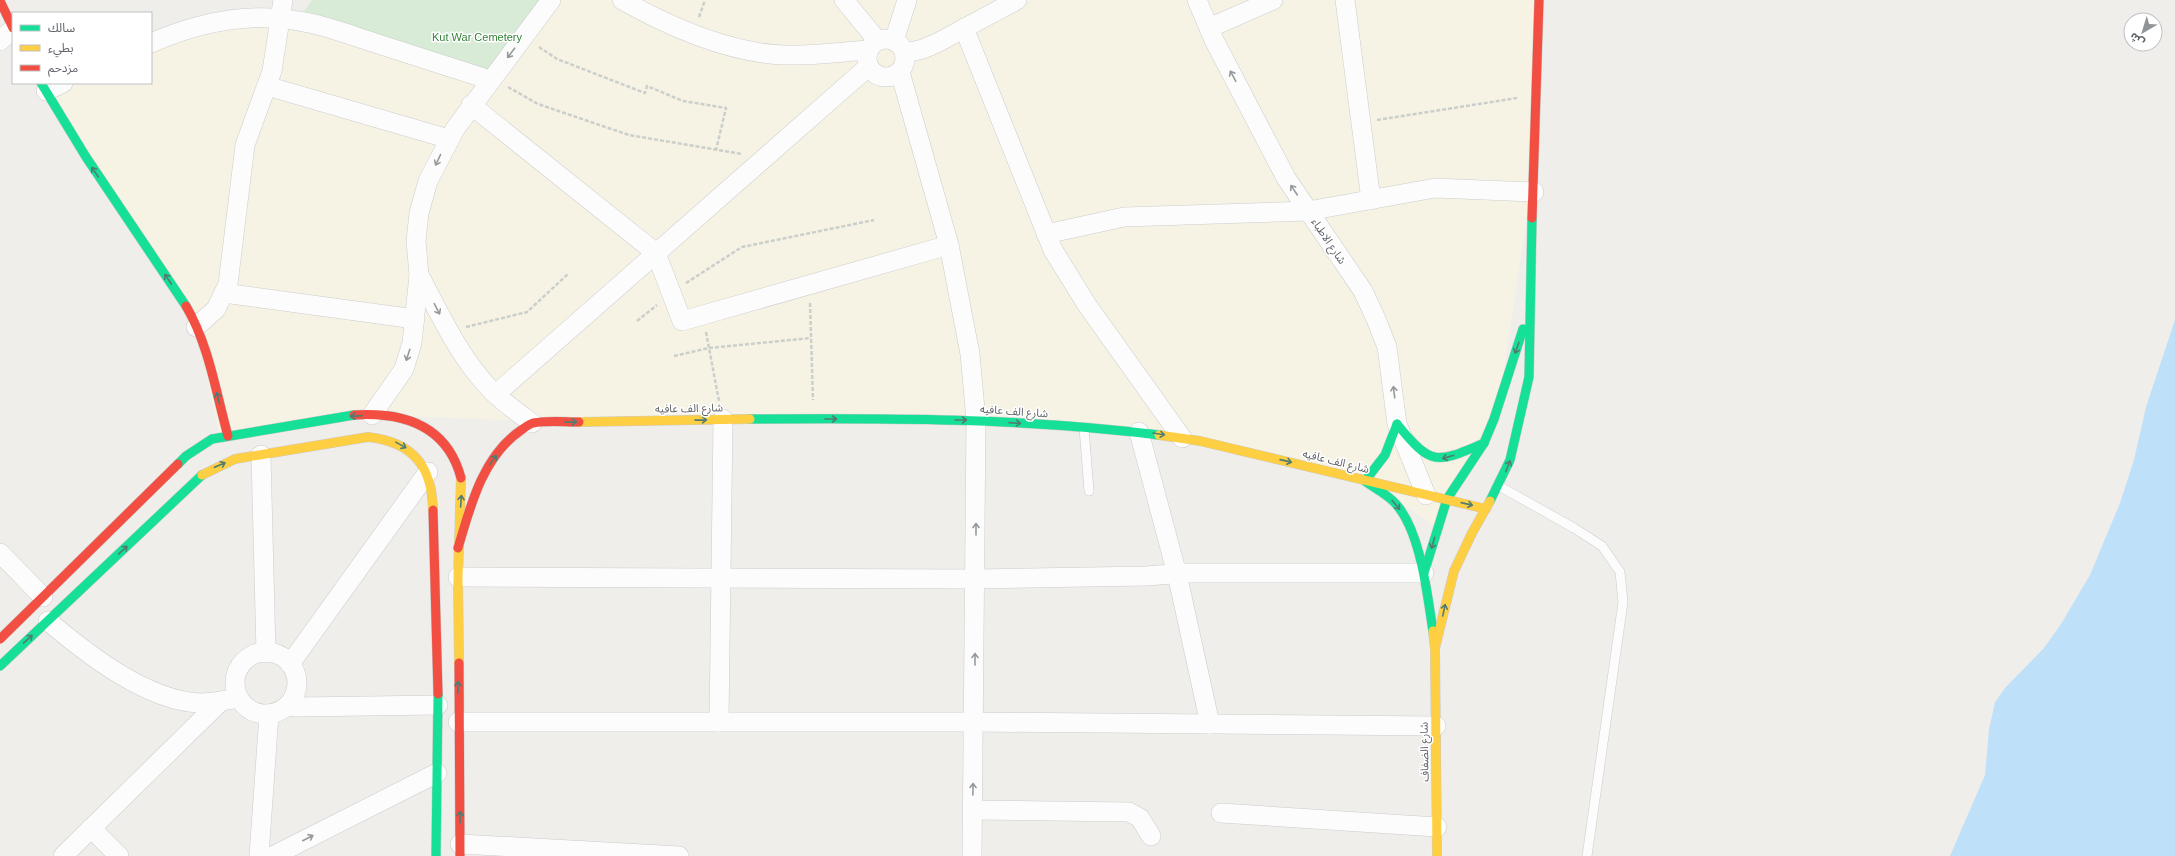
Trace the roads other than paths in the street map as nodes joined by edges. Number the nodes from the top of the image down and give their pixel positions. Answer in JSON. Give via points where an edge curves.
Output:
{"nodes":[{"id":1,"x":283,"y":0,"type":"edge"},
{"id":2,"x":551,"y":0,"type":"edge"},
{"id":3,"x":622,"y":0,"type":"edge"},
{"id":4,"x":844,"y":0,"type":"edge"},
{"id":5,"x":907,"y":0,"type":"edge"},
{"id":6,"x":1016,"y":0,"type":"edge"},
{"id":7,"x":1197,"y":0,"type":"edge"},
{"id":8,"x":1273,"y":0,"type":"edge"},
{"id":9,"x":1345,"y":0,"type":"edge"},
{"id":10,"x":1539,"y":0,"type":"edge"},
{"id":11,"x":0,"y":1,"type":"edge"},
{"id":12,"x":281,"y":19,"type":"junction"},
{"id":13,"x":12,"y":26,"type":"edge"},
{"id":14,"x":964,"y":28,"type":"junction"},
{"id":15,"x":1209,"y":28,"type":"junction"},
{"id":16,"x":12,"y":29,"type":"edge"},
{"id":17,"x":0,"y":41,"type":"edge"},
{"id":18,"x":152,"y":43,"type":"edge"},
{"id":19,"x":882,"y":50,"type":"junction"},
{"id":20,"x":900,"y":72,"type":"junction"},
{"id":21,"x":491,"y":79,"type":"junction"},
{"id":22,"x":58,"y":84,"type":"edge"},
{"id":23,"x":267,"y":86,"type":"junction"},
{"id":24,"x":43,"y":87,"type":"edge"},
{"id":25,"x":471,"y":105,"type":"junction"},
{"id":26,"x":449,"y":139,"type":"junction"},
{"id":27,"x":1534,"y":192,"type":"junction"},
{"id":28,"x":1371,"y":200,"type":"junction"},
{"id":29,"x":1308,"y":211,"type":"junction"},
{"id":30,"x":1046,"y":234,"type":"junction"},
{"id":31,"x":949,"y":245,"type":"junction"},
{"id":32,"x":656,"y":253,"type":"junction"},
{"id":33,"x":419,"y":275,"type":"junction"},
{"id":34,"x":224,"y":293,"type":"junction"},
{"id":35,"x":1529,"y":311,"type":"junction"},
{"id":36,"x":415,"y":319,"type":"junction"},
{"id":37,"x":196,"y":328,"type":"junction"},
{"id":38,"x":496,"y":394,"type":"junction"},
{"id":39,"x":372,"y":415,"type":"junction"},
{"id":40,"x":723,"y":419,"type":"junction"},
{"id":41,"x":976,"y":420,"type":"junction"},
{"id":42,"x":532,"y":423,"type":"junction"},
{"id":43,"x":1398,"y":424,"type":"junction"},
{"id":44,"x":1084,"y":428,"type":"junction"},
{"id":45,"x":1139,"y":432,"type":"junction"},
{"id":46,"x":228,"y":436,"type":"junction"},
{"id":47,"x":1182,"y":438,"type":"junction"},
{"id":48,"x":1484,"y":443,"type":"junction"},
{"id":49,"x":261,"y":455,"type":"junction"},
{"id":50,"x":428,"y":472,"type":"junction"},
{"id":51,"x":1365,"y":481,"type":"junction"},
{"id":52,"x":1499,"y":486,"type":"junction"},
{"id":53,"x":1089,"y":491,"type":"dead end"},
{"id":54,"x":1426,"y":495,"type":"junction"},
{"id":55,"x":1447,"y":500,"type":"junction"},
{"id":56,"x":1486,"y":508,"type":"junction"},
{"id":57,"x":458,"y":548,"type":"junction"},
{"id":58,"x":0,"y":553,"type":"edge"},
{"id":59,"x":1424,"y":573,"type":"junction"},
{"id":60,"x":1177,"y":574,"type":"junction"},
{"id":61,"x":458,"y":577,"type":"junction"},
{"id":62,"x":721,"y":578,"type":"junction"},
{"id":63,"x":975,"y":579,"type":"junction"},
{"id":64,"x":43,"y":596,"type":"junction"},
{"id":65,"x":48,"y":621,"type":"junction"},
{"id":66,"x":0,"y":639,"type":"edge"},
{"id":67,"x":1435,"y":648,"type":"junction"},
{"id":68,"x":266,"y":653,"type":"junction"},
{"id":69,"x":290,"y":664,"type":"junction"},
{"id":70,"x":0,"y":666,"type":"edge"},
{"id":71,"x":240,"y":698,"type":"junction"},
{"id":72,"x":221,"y":701,"type":"junction"},
{"id":73,"x":438,"y":705,"type":"junction"},
{"id":74,"x":287,"y":706,"type":"junction"},
{"id":75,"x":269,"y":714,"type":"junction"},
{"id":76,"x":458,"y":722,"type":"junction"},
{"id":77,"x":719,"y":722,"type":"junction"},
{"id":78,"x":974,"y":722,"type":"junction"},
{"id":79,"x":1210,"y":724,"type":"junction"},
{"id":80,"x":1436,"y":726,"type":"junction"},
{"id":81,"x":437,"y":773,"type":"junction"},
{"id":82,"x":973,"y":810,"type":"junction"},
{"id":83,"x":1221,"y":814,"type":"dead end"},
{"id":84,"x":1437,"y":827,"type":"junction"},
{"id":85,"x":92,"y":828,"type":"junction"},
{"id":86,"x":1152,"y":836,"type":"dead end"},
{"id":87,"x":460,"y":850,"type":"edge"},
{"id":88,"x":63,"y":856,"type":"edge"},
{"id":89,"x":119,"y":856,"type":"edge"},
{"id":90,"x":259,"y":856,"type":"edge"},
{"id":91,"x":273,"y":856,"type":"edge"},
{"id":92,"x":436,"y":856,"type":"edge"},
{"id":93,"x":679,"y":856,"type":"edge"},
{"id":94,"x":972,"y":856,"type":"edge"},
{"id":95,"x":1437,"y":856,"type":"edge"},
{"id":96,"x":1587,"y":856,"type":"edge"}],
"edges":[{"from":1,"to":12,"type":"street"},
{"from":2,"to":21,"type":"street","one_way":true},
{"from":3,"to":19,"type":"street","via":[[650,16],[728,46],[782,55]]},
{"from":4,"to":19,"type":"street"},
{"from":5,"to":19,"type":"street"},
{"from":6,"to":14,"type":"street"},
{"from":7,"to":15,"type":"street","name":"شارع الاطباء"},
{"from":8,"to":15,"type":"street"},
{"from":9,"to":28,"type":"street"},
{"from":10,"to":27,"type":"street"},
{"from":11,"to":13,"type":"street"},
{"from":12,"to":18,"type":"street","via":[[232,19],[197,26]]},
{"from":12,"to":21,"type":"street","via":[[327,27]]},
{"from":12,"to":23,"type":"street"},
{"from":14,"to":19,"type":"street","via":[[923,49]]},
{"from":14,"to":30,"type":"street"},
{"from":29,"to":15,"type":"street","name":"شارع الاطباء","one_way":true,"via":[[1286,178]]},
{"from":16,"to":17,"type":"street"},
{"from":19,"to":20,"type":"street","via":[[905,60]]},
{"from":19,"to":20,"type":"street","via":[[875,74],[888,78]]},
{"from":19,"to":32,"type":"street"},
{"from":20,"to":31,"type":"street"},
{"from":21,"to":25,"type":"street"},
{"from":22,"to":24,"type":"street"},
{"from":23,"to":26,"type":"street"},
{"from":23,"to":34,"type":"street","via":[[245,145],[228,284]]},
{"from":37,"to":24,"type":"street","one_way":true,"via":[[179,295],[86,158]]},
{"from":25,"to":26,"type":"street"},
{"from":25,"to":32,"type":"street"},
{"from":26,"to":33,"type":"street","one_way":true,"via":[[428,181],[420,213],[416,241]]},
{"from":27,"to":28,"type":"street","via":[[1435,188]]},
{"from":27,"to":35,"type":"street"},
{"from":28,"to":29,"type":"street"},
{"from":29,"to":30,"type":"street","via":[[1124,217]]},
{"from":43,"to":29,"type":"street","name":"شارع الاطباء","one_way":true,"via":[[1387,347],[1376,319],[1362,292]]},
{"from":30,"to":47,"type":"street","via":[[1087,305]]},
{"from":31,"to":32,"type":"street","via":[[682,321]]},
{"from":31,"to":41,"type":"street","via":[[970,354]]},
{"from":32,"to":38,"type":"street"},
{"from":33,"to":36,"type":"street"},
{"from":33,"to":38,"type":"street","one_way":true,"via":[[466,360]]},
{"from":34,"to":36,"type":"street"},
{"from":34,"to":37,"type":"street","via":[[216,309]]},
{"from":35,"to":48,"type":"street","one_way":true},
{"from":52,"to":35,"type":"street","one_way":true,"via":[[1517,438],[1529,377]]},
{"from":36,"to":39,"type":"street","one_way":true,"via":[[412,344],[404,368]]},
{"from":46,"to":37,"type":"street","one_way":true},
{"from":38,"to":42,"type":"street"},
{"from":39,"to":46,"type":"street","one_way":true,"via":[[355,415]]},
{"from":57,"to":39,"type":"street","one_way":true,"via":[[462,482],[459,467],[444,443],[416,422]]},
{"from":40,"to":41,"type":"street","name":"شارع الف عافيه","one_way":true},
{"from":42,"to":40,"type":"street","name":"شارع الف عافيه","one_way":true},
{"from":40,"to":62,"type":"street"},
{"from":41,"to":44,"type":"street","name":"شارع الف عافيه","one_way":true},
{"from":63,"to":41,"type":"street","one_way":true},
{"from":57,"to":42,"type":"street","one_way":true,"via":[[470,504],[484,474],[513,435]]},
{"from":48,"to":43,"type":"street","one_way":true,"via":[[1444,460],[1424,455]]},
{"from":43,"to":51,"type":"street","via":[[1380,467]]},
{"from":43,"to":54,"type":"street","name":"شارع الاطباء"},
{"from":44,"to":45,"type":"street","name":"شارع الف عافيه"},
{"from":44,"to":53,"type":"lane"},
{"from":45,"to":47,"type":"street","name":"شارع الف عافيه","one_way":true},
{"from":45,"to":60,"type":"street"},
{"from":46,"to":64,"type":"street","via":[[212,439],[186,456]]},
{"from":47,"to":51,"type":"street","name":"شارع الف عافيه","one_way":true,"via":[[1340,473]]},
{"from":48,"to":55,"type":"street"},
{"from":49,"to":50,"type":"street","one_way":true,"via":[[378,437],[408,448]]},
{"from":65,"to":49,"type":"street","one_way":true,"via":[[203,474],[235,459]]},
{"from":49,"to":68,"type":"street"},
{"from":50,"to":69,"type":"street"},
{"from":50,"to":73,"type":"street","via":[[433,492]]},
{"from":51,"to":54,"type":"street","name":"شارع الف عافيه"},
{"from":51,"to":59,"type":"street","one_way":true,"via":[[1396,503],[1407,523]]},
{"from":52,"to":56,"type":"street"},
{"from":52,"to":96,"type":"lane","via":[[1602,546],[1620,572],[1623,602]]},
{"from":54,"to":55,"type":"street","name":"شارع الف عافيه"},
{"from":55,"to":56,"type":"street","name":"شارع الف عافيه","one_way":true},
{"from":55,"to":59,"type":"street","one_way":true},
{"from":67,"to":56,"type":"street","one_way":true,"via":[[1454,571]]},
{"from":57,"to":61,"type":"street"},
{"from":58,"to":64,"type":"street"},
{"from":59,"to":60,"type":"street"},
{"from":59,"to":67,"type":"street"},
{"from":60,"to":63,"type":"street"},
{"from":60,"to":79,"type":"street"},
{"from":61,"to":62,"type":"street"},
{"from":76,"to":61,"type":"street","one_way":true},
{"from":62,"to":63,"type":"street"},
{"from":62,"to":77,"type":"street"},
{"from":78,"to":63,"type":"street","one_way":true},
{"from":64,"to":66,"type":"street"},
{"from":70,"to":65,"type":"street","one_way":true},
{"from":65,"to":72,"type":"street","via":[[79,647],[133,682],[177,699],[198,703]]},
{"from":67,"to":80,"type":"street","name":"شارع الضفاف"},
{"from":68,"to":69,"type":"street","via":[[278,655]]},
{"from":68,"to":71,"type":"street","via":[[249,657],[242,664],[235,683]]},
{"from":69,"to":74,"type":"street","via":[[296,678],[296,688]]},
{"from":71,"to":72,"type":"street"},
{"from":71,"to":75,"type":"street","via":[[250,709]]},
{"from":72,"to":85,"type":"street"},
{"from":73,"to":74,"type":"street"},
{"from":73,"to":81,"type":"street"},
{"from":74,"to":75,"type":"street"},
{"from":75,"to":90,"type":"street"},
{"from":76,"to":77,"type":"street"},
{"from":87,"to":76,"type":"street","one_way":true},
{"from":77,"to":78,"type":"street"},
{"from":78,"to":79,"type":"street"},
{"from":82,"to":78,"type":"street","one_way":true},
{"from":79,"to":80,"type":"street"},
{"from":80,"to":84,"type":"street","name":"شارع الضفاف"},
{"from":91,"to":81,"type":"street","one_way":true},
{"from":81,"to":92,"type":"street"},
{"from":82,"to":86,"type":"street","via":[[1129,812],[1140,818]]},
{"from":82,"to":94,"type":"street"},
{"from":83,"to":84,"type":"street"},
{"from":84,"to":95,"type":"street","name":"شارع الضفاف"},
{"from":85,"to":88,"type":"street"},
{"from":85,"to":89,"type":"street"},
{"from":87,"to":93,"type":"street"}]}
